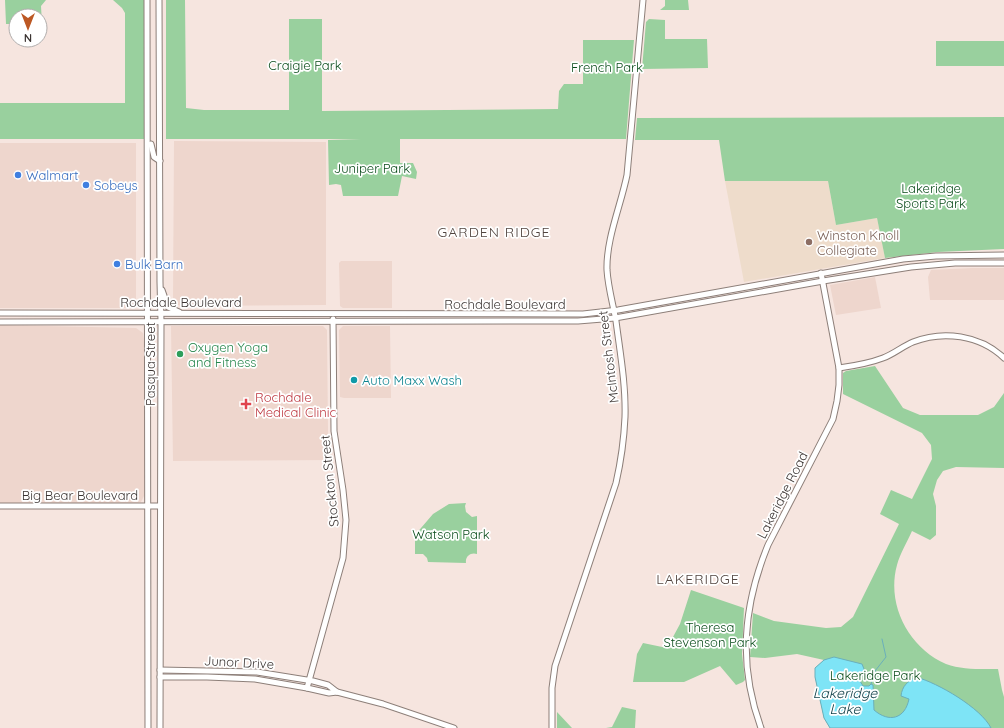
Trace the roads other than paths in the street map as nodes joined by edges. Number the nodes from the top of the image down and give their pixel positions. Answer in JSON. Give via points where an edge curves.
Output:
{"nodes":[{"id":1,"x":147,"y":0,"type":"edge"},
{"id":2,"x":159,"y":0,"type":"edge"},
{"id":3,"x":643,"y":0,"type":"edge"},
{"id":4,"x":148,"y":125,"type":"junction"},
{"id":5,"x":160,"y":161,"type":"junction"},
{"id":6,"x":1004,"y":255,"type":"edge"},
{"id":7,"x":1004,"y":263,"type":"edge"},
{"id":8,"x":821,"y":273,"type":"junction"},
{"id":9,"x":823,"y":281,"type":"junction"},
{"id":10,"x":160,"y":282,"type":"junction"},
{"id":11,"x":614,"y":311,"type":"junction"},
{"id":12,"x":0,"y":313,"type":"edge"},
{"id":13,"x":148,"y":313,"type":"junction"},
{"id":14,"x":161,"y":313,"type":"junction"},
{"id":15,"x":186,"y":314,"type":"junction"},
{"id":16,"x":256,"y":314,"type":"junction"},
{"id":17,"x":333,"y":314,"type":"junction"},
{"id":18,"x":615,"y":318,"type":"junction"},
{"id":19,"x":242,"y":321,"type":"junction"},
{"id":20,"x":333,"y":321,"type":"junction"},
{"id":21,"x":0,"y":322,"type":"edge"},
{"id":22,"x":148,"y":322,"type":"junction"},
{"id":23,"x":161,"y":322,"type":"junction"},
{"id":24,"x":1004,"y":358,"type":"edge"},
{"id":25,"x":839,"y":368,"type":"junction"},
{"id":26,"x":0,"y":506,"type":"edge"},
{"id":27,"x":148,"y":506,"type":"junction"},
{"id":28,"x":160,"y":506,"type":"junction"},
{"id":29,"x":160,"y":670,"type":"junction"},
{"id":30,"x":160,"y":677,"type":"junction"},
{"id":31,"x":309,"y":680,"type":"junction"},
{"id":32,"x":307,"y":688,"type":"junction"},
{"id":33,"x":337,"y":692,"type":"junction"},
{"id":34,"x":148,"y":728,"type":"edge"},
{"id":35,"x":160,"y":728,"type":"edge"},
{"id":36,"x":454,"y":728,"type":"edge"},
{"id":37,"x":552,"y":728,"type":"edge"},
{"id":38,"x":760,"y":728,"type":"edge"}],
"edges":[{"from":1,"to":4,"type":"main road","name":"Pasqua Street"},
{"from":2,"to":5,"type":"main road","name":"Pasqua Street"},
{"from":3,"to":11,"type":"main road","name":"McIntosh Street","via":[[628,175],[608,255],[608,278]]},
{"from":4,"to":5,"type":"main road","via":[[152,152]]},
{"from":4,"to":13,"type":"main road","name":"Pasqua Street"},
{"from":5,"to":10,"type":"main road","name":"Pasqua Street"},
{"from":6,"to":8,"type":"main road","name":"Rochdale Boulevard","via":[[903,259]]},
{"from":7,"to":9,"type":"main road","name":"Rochdale Boulevard","via":[[926,265]]},
{"from":8,"to":9,"type":"main road","name":"Lakeridge Road"},
{"from":8,"to":11,"type":"main road","name":"Rochdale Boulevard"},
{"from":9,"to":18,"type":"main road","name":"Rochdale Boulevard"},
{"from":9,"to":25,"type":"main road","name":"Lakeridge Road"},
{"from":10,"to":14,"type":"main road","name":"Pasqua Street"},
{"from":10,"to":15,"type":"main road","via":[[168,307]]},
{"from":11,"to":17,"type":"main road","name":"Rochdale Boulevard","via":[[562,315]]},
{"from":11,"to":18,"type":"main road","name":"McIntosh Street"},
{"from":12,"to":13,"type":"main road","name":"Rochdale Boulevard"},
{"from":13,"to":14,"type":"main road","name":"Rochdale Boulevard"},
{"from":13,"to":22,"type":"main road","name":"Pasqua Street"},
{"from":14,"to":15,"type":"main road","name":"Rochdale Boulevard"},
{"from":14,"to":23,"type":"main road","name":"Pasqua Street"},
{"from":15,"to":16,"type":"main road","name":"Rochdale Boulevard"},
{"from":16,"to":17,"type":"main road","name":"Rochdale Boulevard"},
{"from":16,"to":19,"type":"main road"},
{"from":17,"to":20,"type":"main road","name":"Stockton Street"},
{"from":18,"to":20,"type":"main road","name":"Rochdale Boulevard","via":[[578,321]]},
{"from":18,"to":37,"type":"main road","name":"McIntosh Street","via":[[624,380],[622,455],[616,483],[554,666]]},
{"from":19,"to":20,"type":"main road","name":"Rochdale Boulevard"},
{"from":19,"to":23,"type":"main road","name":"Rochdale Boulevard"},
{"from":20,"to":31,"type":"main road","name":"Stockton Street","via":[[334,431],[346,522],[343,558]]},
{"from":21,"to":22,"type":"main road","name":"Rochdale Boulevard"},
{"from":22,"to":23,"type":"main road","name":"Rochdale Boulevard"},
{"from":22,"to":27,"type":"main road","name":"Pasqua Street"},
{"from":23,"to":28,"type":"main road","name":"Pasqua Street"},
{"from":24,"to":25,"type":"main road","via":[[988,346],[974,340],[957,336],[933,336],[912,342],[883,358]]},
{"from":25,"to":38,"type":"main road","name":"Lakeridge Road","via":[[833,419],[768,545],[751,595],[746,653],[753,705]]},
{"from":26,"to":27,"type":"main road","name":"Big Bear Boulevard"},
{"from":27,"to":28,"type":"main road","name":"Big Bear Boulevard"},
{"from":27,"to":34,"type":"main road","name":"Pasqua Street"},
{"from":28,"to":29,"type":"main road","name":"Pasqua Street"},
{"from":29,"to":30,"type":"main road","name":"Pasqua Street"},
{"from":29,"to":31,"type":"main road","name":"Junor Drive","via":[[257,672]]},
{"from":30,"to":32,"type":"main road","name":"Junor Drive","via":[[255,679]]},
{"from":30,"to":35,"type":"main road","name":"Pasqua Street"},
{"from":31,"to":32,"type":"main road","name":"Stockton Street"},
{"from":31,"to":33,"type":"main road","name":"Junor Drive","via":[[328,685]]},
{"from":32,"to":33,"type":"main road","name":"Junor Drive","via":[[328,693]]},
{"from":33,"to":36,"type":"main road","name":"Junor Drive","via":[[383,704]]}]}
